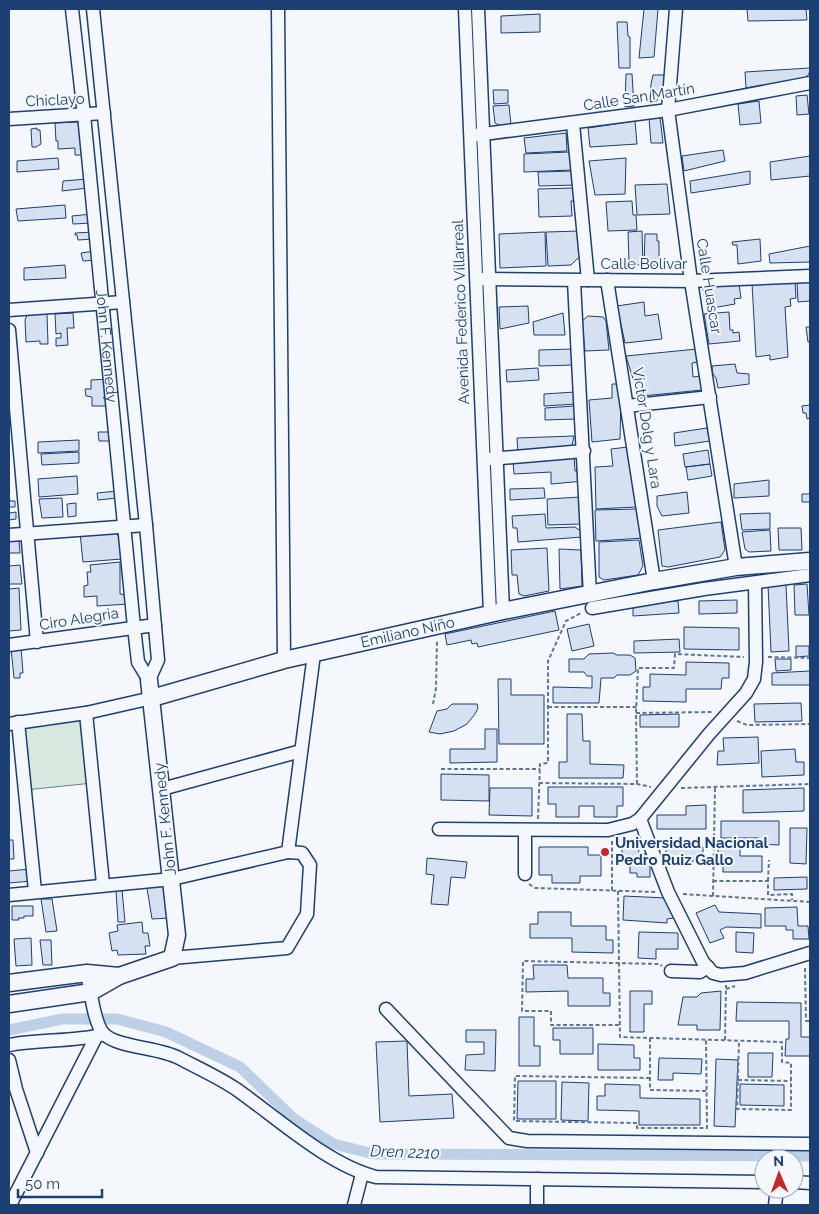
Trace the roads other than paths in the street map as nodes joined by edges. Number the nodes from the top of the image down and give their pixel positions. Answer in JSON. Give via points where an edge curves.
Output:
{"nodes":[{"id":1,"x":72,"y":9,"type":"edge"},
{"id":2,"x":93,"y":9,"type":"edge"},
{"id":3,"x":278,"y":9,"type":"edge"},
{"id":4,"x":465,"y":9,"type":"edge"},
{"id":5,"x":478,"y":9,"type":"edge"},
{"id":6,"x":676,"y":9,"type":"edge"},
{"id":7,"x":810,"y":83,"type":"edge"},
{"id":8,"x":668,"y":110,"type":"junction"},
{"id":9,"x":104,"y":113,"type":"junction"},
{"id":10,"x":84,"y":115,"type":"junction"},
{"id":11,"x":9,"y":119,"type":"edge"},
{"id":12,"x":573,"y":124,"type":"junction"},
{"id":13,"x":477,"y":135,"type":"junction"},
{"id":14,"x":810,"y":276,"type":"edge"},
{"id":15,"x":483,"y":279,"type":"junction"},
{"id":16,"x":588,"y":280,"type":"junction"},
{"id":17,"x":607,"y":280,"type":"junction"},
{"id":18,"x":574,"y":281,"type":"junction"},
{"id":19,"x":690,"y":281,"type":"junction"},
{"id":20,"x":123,"y":302,"type":"junction"},
{"id":21,"x":103,"y":304,"type":"junction"},
{"id":22,"x":9,"y":310,"type":"edge"},
{"id":23,"x":9,"y":330,"type":"edge"},
{"id":24,"x":710,"y":397,"type":"junction"},
{"id":25,"x":627,"y":406,"type":"junction"},
{"id":26,"x":584,"y":451,"type":"junction"},
{"id":27,"x":490,"y":459,"type":"junction"},
{"id":28,"x":146,"y":525,"type":"junction"},
{"id":29,"x":124,"y":526,"type":"junction"},
{"id":30,"x":26,"y":534,"type":"junction"},
{"id":31,"x":9,"y":535,"type":"edge"},
{"id":32,"x":810,"y":561,"type":"edge"},
{"id":33,"x":736,"y":567,"type":"junction"},
{"id":34,"x":810,"y":575,"type":"edge"},
{"id":35,"x":654,"y":581,"type":"junction"},
{"id":36,"x":755,"y":583,"type":"junction"},
{"id":37,"x":591,"y":601,"type":"junction"},
{"id":38,"x":496,"y":612,"type":"junction"},
{"id":39,"x":155,"y":625,"type":"junction"},
{"id":40,"x":134,"y":627,"type":"junction"},
{"id":41,"x":37,"y":642,"type":"junction"},
{"id":42,"x":9,"y":645,"type":"edge"},
{"id":43,"x":314,"y":654,"type":"junction"},
{"id":44,"x":284,"y":660,"type":"junction"},
{"id":45,"x":149,"y":680,"type":"junction"},
{"id":46,"x":152,"y":698,"type":"junction"},
{"id":47,"x":86,"y":713,"type":"junction"},
{"id":48,"x":13,"y":723,"type":"edge"},
{"id":49,"x":301,"y":751,"type":"junction"},
{"id":50,"x":162,"y":789,"type":"junction"},
{"id":51,"x":640,"y":819,"type":"junction"},
{"id":52,"x":439,"y":829,"type":"dead end"},
{"id":53,"x":531,"y":830,"type":"junction"},
{"id":54,"x":288,"y":852,"type":"junction"},
{"id":55,"x":525,"y":874,"type":"dead end"},
{"id":56,"x":172,"y":879,"type":"junction"},
{"id":57,"x":104,"y":884,"type":"junction"},
{"id":58,"x":35,"y":891,"type":"junction"},
{"id":59,"x":9,"y":895,"type":"edge"},
{"id":60,"x":810,"y":953,"type":"edge"},
{"id":61,"x":172,"y":958,"type":"junction"},
{"id":62,"x":708,"y":967,"type":"junction"},
{"id":63,"x":670,"y":972,"type":"road end"},
{"id":64,"x":87,"y":973,"type":"junction"},
{"id":65,"x":119,"y":976,"type":"junction"},
{"id":66,"x":9,"y":983,"type":"edge"},
{"id":67,"x":92,"y":999,"type":"junction"},
{"id":68,"x":9,"y":1004,"type":"edge"},
{"id":69,"x":386,"y":1009,"type":"dead end"},
{"id":70,"x":99,"y":1032,"type":"junction"},
{"id":71,"x":9,"y":1045,"type":"edge"},
{"id":72,"x":9,"y":1060,"type":"edge"},
{"id":73,"x":810,"y":1144,"type":"edge"},
{"id":74,"x":37,"y":1153,"type":"junction"},
{"id":75,"x":362,"y":1174,"type":"junction"},
{"id":76,"x":537,"y":1179,"type":"junction"},
{"id":77,"x":754,"y":1182,"type":"edge"},
{"id":78,"x":10,"y":1205,"type":"edge"},
{"id":79,"x":354,"y":1205,"type":"edge"},
{"id":80,"x":537,"y":1205,"type":"edge"}],
"edges":[{"from":1,"to":10,"type":"street","name":"John F. Kennedy"},
{"from":2,"to":9,"type":"street","name":"John F. Kennedy"},
{"from":3,"to":44,"type":"street"},
{"from":4,"to":13,"type":"street","name":"Avenida Federico Villarreal"},
{"from":5,"to":13,"type":"street","name":"Avenida Federico Villarreal"},
{"from":6,"to":8,"type":"street","name":"Calle Huascar"},
{"from":7,"to":8,"type":"street","name":"Calle San Martín"},
{"from":8,"to":12,"type":"street","name":"Calle San Martín"},
{"from":8,"to":19,"type":"street","name":"Calle Huascar"},
{"from":9,"to":10,"type":"street","name":"Chiclayo"},
{"from":9,"to":20,"type":"street","name":"John F. Kennedy"},
{"from":10,"to":11,"type":"street","name":"Chiclayo"},
{"from":10,"to":21,"type":"street","name":"John F. Kennedy"},
{"from":12,"to":13,"type":"street","name":"Calle San Martín"},
{"from":12,"to":16,"type":"street"},
{"from":13,"to":15,"type":"street","name":"Avenida Federico Villarreal"},
{"from":14,"to":19,"type":"street","name":"Calle Bolivar"},
{"from":15,"to":18,"type":"street","name":"Calle Bolivar"},
{"from":15,"to":27,"type":"street","name":"Avenida Federico Villarreal"},
{"from":16,"to":17,"type":"street","name":"Calle Bolivar"},
{"from":16,"to":18,"type":"street","name":"Calle Bolivar"},
{"from":17,"to":19,"type":"street","name":"Calle Bolivar"},
{"from":17,"to":25,"type":"street","name":"Víctor Dolg y Lara"},
{"from":18,"to":26,"type":"street"},
{"from":19,"to":24,"type":"street","name":"Calle Huascar"},
{"from":20,"to":21,"type":"street"},
{"from":20,"to":28,"type":"street","name":"John F. Kennedy"},
{"from":21,"to":22,"type":"street"},
{"from":21,"to":29,"type":"street","name":"John F. Kennedy"},
{"from":23,"to":30,"type":"street"},
{"from":24,"to":25,"type":"street"},
{"from":24,"to":33,"type":"street","name":"Calle Huascar"},
{"from":25,"to":35,"type":"street","name":"Víctor Dolg y Lara"},
{"from":26,"to":27,"type":"street"},
{"from":26,"to":37,"type":"street"},
{"from":27,"to":38,"type":"street","name":"Avenida Federico Villarreal"},
{"from":28,"to":29,"type":"street"},
{"from":28,"to":39,"type":"street","name":"John F. Kennedy"},
{"from":29,"to":30,"type":"street"},
{"from":29,"to":40,"type":"street","name":"John F. Kennedy"},
{"from":30,"to":31,"type":"street"},
{"from":30,"to":41,"type":"street"},
{"from":32,"to":33,"type":"main road","name":"Emiliano Niño"},
{"from":33,"to":35,"type":"main road","name":"Emiliano Niño"},
{"from":34,"to":36,"type":"street"},
{"from":35,"to":37,"type":"main road","name":"Emiliano Niño"},
{"from":36,"to":37,"type":"street"},
{"from":36,"to":51,"type":"street","via":[[754,679],[746,693]]},
{"from":37,"to":38,"type":"main road","name":"Emiliano Niño"},
{"from":38,"to":43,"type":"main road","name":"Emiliano Niño"},
{"from":39,"to":40,"type":"street","name":"Ciro Alegria"},
{"from":39,"to":45,"type":"street","name":"John F. Kennedy","via":[[158,660]]},
{"from":40,"to":41,"type":"street","name":"Ciro Alegria"},
{"from":40,"to":45,"type":"street","name":"John F. Kennedy","via":[[138,662]]},
{"from":41,"to":42,"type":"street","name":"Ciro Alegria"},
{"from":43,"to":44,"type":"main road","name":"Emiliano Niño"},
{"from":43,"to":49,"type":"street"},
{"from":44,"to":46,"type":"main road","name":"Emiliano Niño"},
{"from":45,"to":46,"type":"main road","name":"John F. Kennedy"},
{"from":46,"to":47,"type":"street","name":"Emiliano Niño"},
{"from":46,"to":50,"type":"main road","name":"John F. Kennedy"},
{"from":47,"to":48,"type":"street","name":"Emiliano Niño"},
{"from":47,"to":57,"type":"street"},
{"from":48,"to":58,"type":"street"},
{"from":49,"to":50,"type":"street"},
{"from":49,"to":54,"type":"street"},
{"from":50,"to":56,"type":"main road","name":"John F. Kennedy"},
{"from":51,"to":53,"type":"street","via":[[612,829]]},
{"from":51,"to":62,"type":"street","via":[[668,892]]},
{"from":52,"to":53,"type":"street"},
{"from":53,"to":55,"type":"street"},
{"from":54,"to":56,"type":"street"},
{"from":54,"to":61,"type":"street","via":[[302,853],[310,865],[306,914],[287,948]]},
{"from":56,"to":57,"type":"street"},
{"from":56,"to":61,"type":"main road","name":"John F. Kennedy","via":[[177,936]]},
{"from":57,"to":58,"type":"street"},
{"from":58,"to":59,"type":"street"},
{"from":60,"to":62,"type":"street","via":[[745,973],[721,976]]},
{"from":61,"to":65,"type":"main road"},
{"from":62,"to":63,"type":"street","via":[[700,972]]},
{"from":64,"to":65,"type":"main road"},
{"from":64,"to":66,"type":"main road"},
{"from":64,"to":67,"type":"street"},
{"from":65,"to":67,"type":"main road"},
{"from":67,"to":68,"type":"main road"},
{"from":67,"to":70,"type":"street"},
{"from":69,"to":73,"type":"street","via":[[509,1138],[527,1141]]},
{"from":70,"to":71,"type":"street"},
{"from":70,"to":74,"type":"street"},
{"from":70,"to":75,"type":"street","via":[[116,1041],[172,1054],[234,1088],[323,1152]]},
{"from":72,"to":74,"type":"street"},
{"from":74,"to":78,"type":"street"},
{"from":75,"to":76,"type":"street","via":[[376,1177]]},
{"from":75,"to":79,"type":"street"},
{"from":76,"to":77,"type":"street"},
{"from":76,"to":80,"type":"street"}]}
